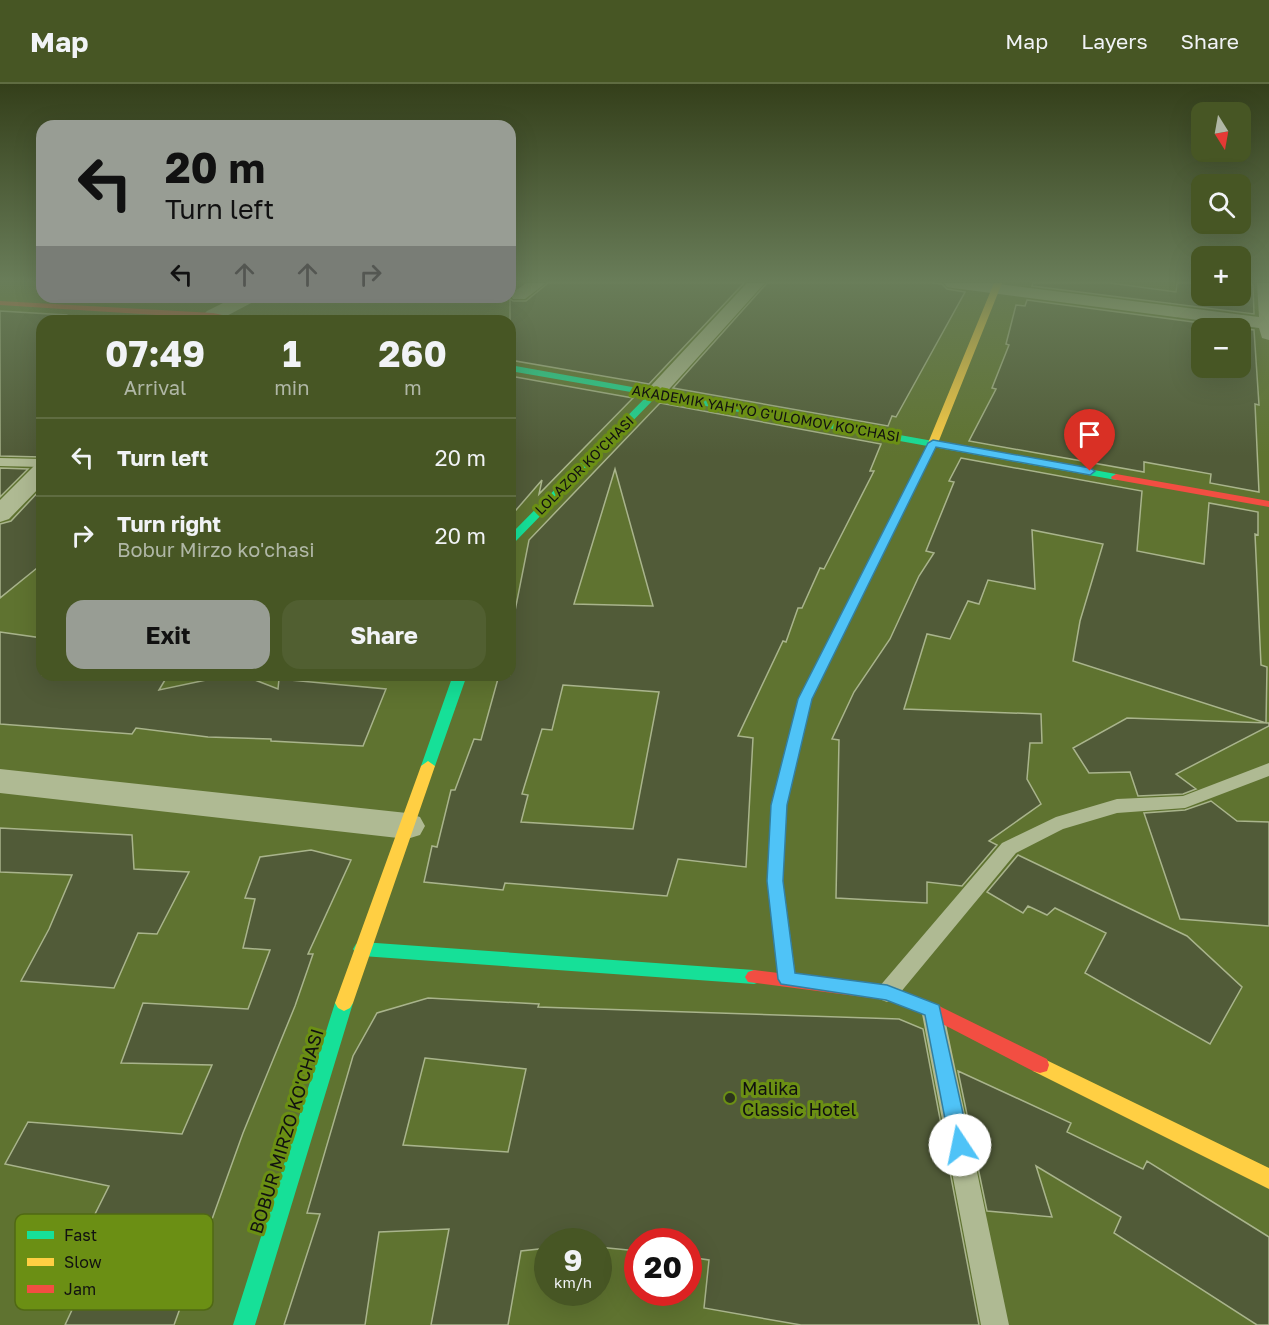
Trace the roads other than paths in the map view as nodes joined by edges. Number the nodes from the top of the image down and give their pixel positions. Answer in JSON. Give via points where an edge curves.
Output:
{"nodes":[{"id":1,"x":703,"y":341,"type":"edge"},
{"id":2,"x":975,"y":341,"type":"edge"},
{"id":3,"x":516,"y":369,"type":"edge"},
{"id":4,"x":656,"y":393,"type":"junction"},
{"id":5,"x":933,"y":443,"type":"junction"},
{"id":6,"x":0,"y":462,"type":"edge"},
{"id":7,"x":36,"y":463,"type":"edge"},
{"id":8,"x":36,"y":477,"type":"edge"},
{"id":9,"x":1269,"y":504,"type":"edge"},
{"id":10,"x":0,"y":514,"type":"edge"},
{"id":11,"x":516,"y":533,"type":"edge"},
{"id":12,"x":458,"y":681,"type":"edge"},
{"id":13,"x":1269,"y":769,"type":"edge"},
{"id":14,"x":0,"y":781,"type":"edge"},
{"id":15,"x":407,"y":826,"type":"junction"},
{"id":16,"x":362,"y":949,"type":"junction"},
{"id":17,"x":787,"y":979,"type":"junction"},
{"id":18,"x":887,"y":993,"type":"junction"},
{"id":19,"x":933,"y":1011,"type":"junction"},
{"id":20,"x":1269,"y":1179,"type":"edge"},
{"id":21,"x":244,"y":1325,"type":"edge"},
{"id":22,"x":995,"y":1325,"type":"edge"}],
"edges":[{"from":1,"to":4,"type":"street","name":"LOLAZOR KO'CHASI"},
{"from":2,"to":5,"type":"street"},
{"from":3,"to":4,"type":"street","name":"AKADEMIK YAH'YO G'ULOMOV KO'CHASI"},
{"from":4,"to":5,"type":"street","name":"AKADEMIK YAH'YO G'ULOMOV KO'CHASI"},
{"from":4,"to":11,"type":"street","name":"LOLAZOR KO'CHASI"},
{"from":5,"to":9,"type":"street","name":"AKADEMIK YAH'YO G'ULOMOV KO'CHASI"},
{"from":5,"to":17,"type":"street","via":[[805,699],[779,805],[775,881]]},
{"from":6,"to":7,"type":"lane"},
{"from":8,"to":10,"type":"street"},
{"from":12,"to":15,"type":"street"},
{"from":13,"to":18,"type":"lane","via":[[1185,802],[1118,806],[1056,824],[1009,848]]},
{"from":14,"to":15,"type":"street"},
{"from":15,"to":16,"type":"street"},
{"from":16,"to":17,"type":"street"},
{"from":16,"to":21,"type":"street","name":"BOBUR MIRZO KO'CHASI"},
{"from":17,"to":18,"type":"street"},
{"from":18,"to":19,"type":"street"},
{"from":19,"to":20,"type":"street"},
{"from":19,"to":22,"type":"lane"}]}
